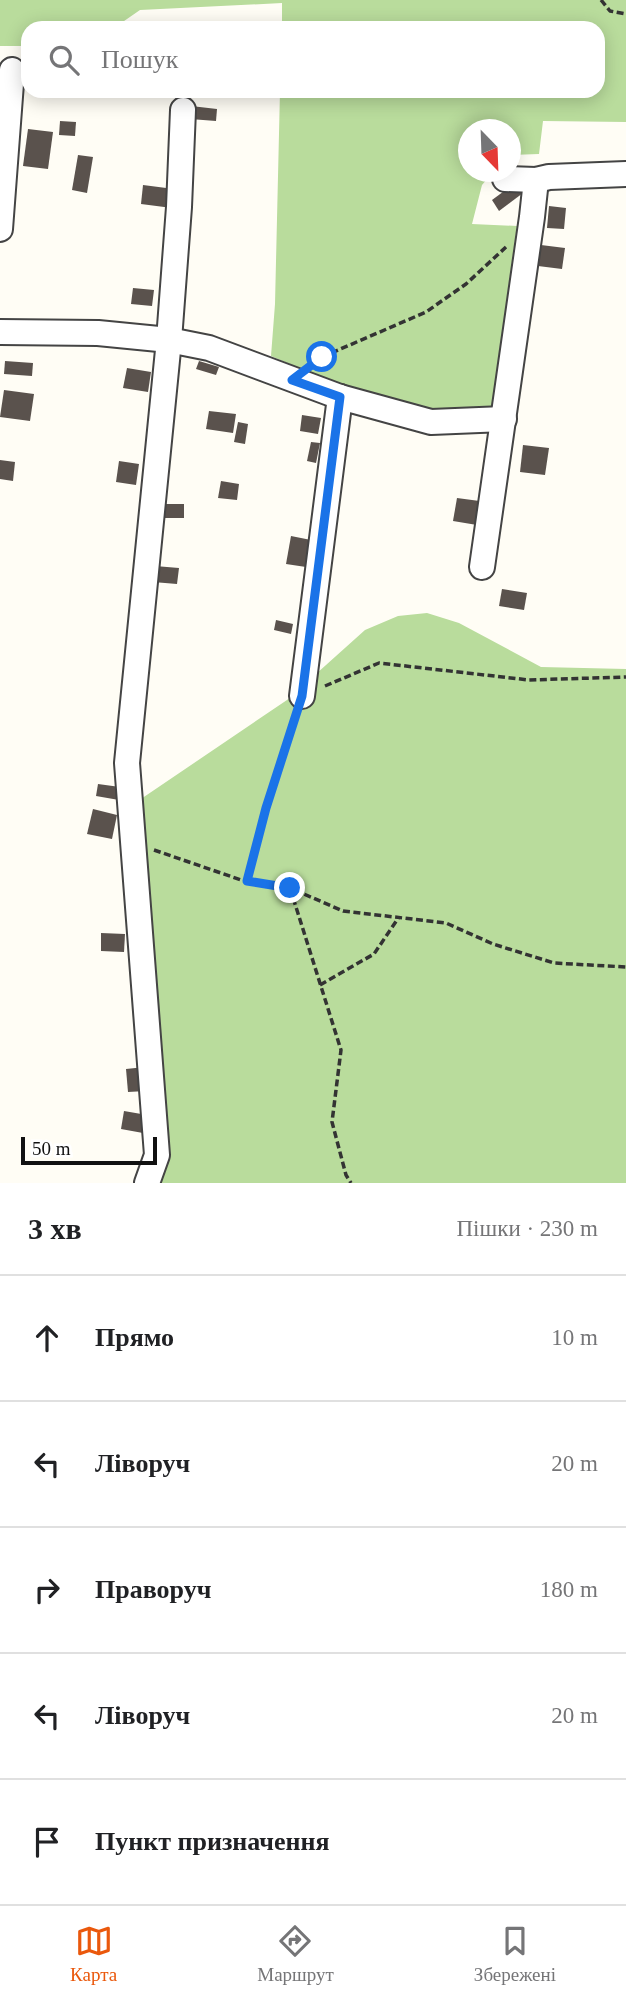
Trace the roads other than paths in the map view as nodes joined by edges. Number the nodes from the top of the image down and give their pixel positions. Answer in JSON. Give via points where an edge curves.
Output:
{"nodes":[{"id":1,"x":12,"y":71,"type":"dead end"},
{"id":2,"x":183,"y":110,"type":"dead end"},
{"id":3,"x":626,"y":174,"type":"edge"},
{"id":4,"x":521,"y":180,"type":"edge"},
{"id":5,"x":536,"y":180,"type":"junction"},
{"id":6,"x":0,"y":229,"type":"edge"},
{"id":7,"x":0,"y":332,"type":"edge"},
{"id":8,"x":169,"y":340,"type":"junction"},
{"id":9,"x":340,"y":397,"type":"junction"},
{"id":10,"x":504,"y":419,"type":"junction"},
{"id":11,"x":482,"y":567,"type":"dead end"},
{"id":12,"x":302,"y":696,"type":"road end"},
{"id":13,"x":147,"y":1183,"type":"edge"}],
"edges":[{"from":1,"to":6,"type":"street"},
{"from":2,"to":8,"type":"street"},
{"from":3,"to":5,"type":"street"},
{"from":4,"to":5,"type":"street"},
{"from":5,"to":10,"type":"street"},
{"from":7,"to":8,"type":"street","via":[[98,333]]},
{"from":8,"to":9,"type":"street","via":[[209,348]]},
{"from":8,"to":13,"type":"street","via":[[127,763],[157,1155]]},
{"from":9,"to":10,"type":"street","via":[[431,422]]},
{"from":9,"to":12,"type":"street"},
{"from":10,"to":11,"type":"street"}]}
